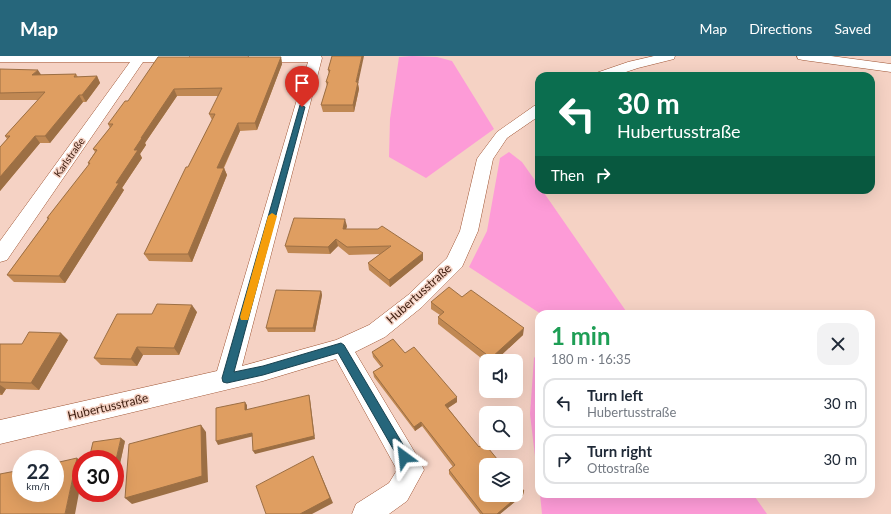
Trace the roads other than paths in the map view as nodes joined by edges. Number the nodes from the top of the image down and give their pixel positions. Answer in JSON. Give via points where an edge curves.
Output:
{"nodes":[{"id":1,"x":669,"y":56,"type":"edge"},
{"id":2,"x":803,"y":56,"type":"edge"},
{"id":3,"x":0,"y":58,"type":"edge"},
{"id":4,"x":139,"y":58,"type":"junction"},
{"id":5,"x":193,"y":58,"type":"edge"},
{"id":6,"x":239,"y":58,"type":"edge"},
{"id":7,"x":891,"y":68,"type":"edge"},
{"id":8,"x":613,"y":72,"type":"edge"},
{"id":9,"x":535,"y":111,"type":"edge"},
{"id":10,"x":0,"y":255,"type":"edge"},
{"id":11,"x":341,"y":348,"type":"junction"},
{"id":12,"x":227,"y":378,"type":"junction"},
{"id":13,"x":0,"y":432,"type":"edge"},
{"id":14,"x":366,"y":514,"type":"edge"}],
"edges":[{"from":1,"to":8,"type":"street"},
{"from":2,"to":7,"type":"street"},
{"from":3,"to":4,"type":"street"},
{"from":4,"to":5,"type":"street"},
{"from":4,"to":10,"type":"street","name":"Karlstraße"},
{"from":6,"to":12,"type":"street","via":[[316,58]]},
{"from":9,"to":11,"type":"street","name":"Hubertusstraße","via":[[502,135],[485,159],[469,230],[454,262],[414,301],[377,331]]},
{"from":11,"to":12,"type":"street","name":"Hubertusstraße","via":[[263,371]]},
{"from":11,"to":14,"type":"street","via":[[411,470],[398,492]]},
{"from":12,"to":13,"type":"street","name":"Hubertusstraße"}]}
